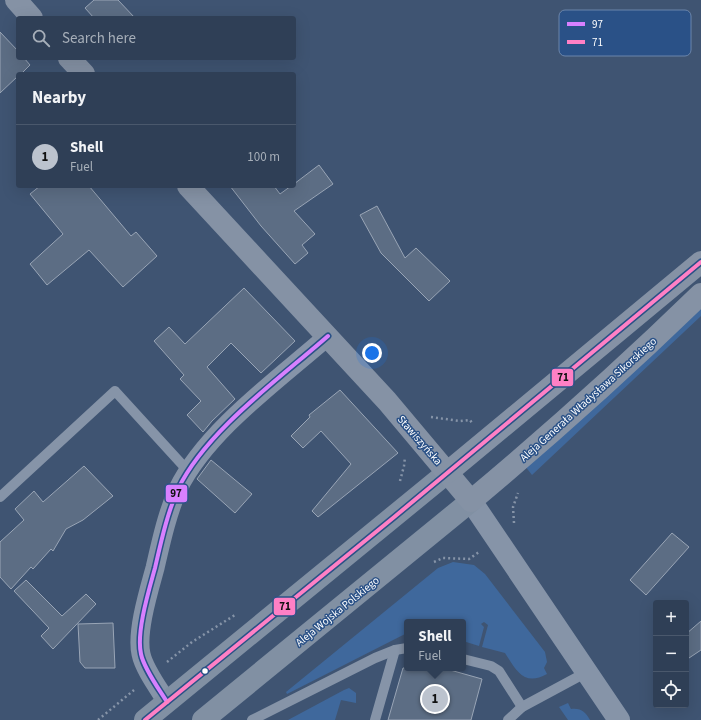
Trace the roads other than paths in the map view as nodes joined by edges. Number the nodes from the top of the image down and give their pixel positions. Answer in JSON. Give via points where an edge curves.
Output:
{"nodes":[{"id":1,"x":16,"y":0,"type":"edge"},
{"id":2,"x":30,"y":16,"type":"edge"},
{"id":3,"x":71,"y":60,"type":"edge"},
{"id":4,"x":82,"y":72,"type":"edge"},
{"id":5,"x":190,"y":188,"type":"edge"},
{"id":6,"x":701,"y":262,"type":"edge"},
{"id":7,"x":701,"y":294,"type":"edge"},
{"id":8,"x":328,"y":336,"type":"junction"},
{"id":9,"x":188,"y":471,"type":"junction"},
{"id":10,"x":448,"y":472,"type":"junction"},
{"id":11,"x":0,"y":497,"type":"edge"},
{"id":12,"x":471,"y":501,"type":"junction"},
{"id":13,"x":404,"y":648,"type":"edge"},
{"id":14,"x":394,"y":650,"type":"junction"},
{"id":15,"x":466,"y":660,"type":"edge"},
{"id":16,"x":587,"y":672,"type":"junction"},
{"id":17,"x":167,"y":702,"type":"junction"},
{"id":18,"x":522,"y":707,"type":"junction"},
{"id":19,"x":145,"y":720,"type":"edge"},
{"id":20,"x":202,"y":720,"type":"edge"},
{"id":21,"x":252,"y":720,"type":"edge"},
{"id":22,"x":375,"y":720,"type":"edge"},
{"id":23,"x":508,"y":720,"type":"edge"},
{"id":24,"x":619,"y":720,"type":"edge"}],
"edges":[{"from":1,"to":2,"type":"main road"},
{"from":3,"to":4,"type":"main road"},
{"from":5,"to":8,"type":"main road","name":"Stawiszyńska"},
{"from":6,"to":10,"type":"main road"},
{"from":7,"to":12,"type":"main road","name":"Aleja Generała Władysława Sikorskiego","via":[[577,411]]},
{"from":8,"to":9,"type":"street","via":[[230,421]]},
{"from":8,"to":10,"type":"main road","name":"Stawiszyńska"},
{"from":9,"to":11,"type":"lane","via":[[115,391]]},
{"from":9,"to":17,"type":"street","via":[[170,514],[146,602],[142,630],[141,654]]},
{"from":10,"to":12,"type":"main road","name":"Stawiszyńska"},
{"from":10,"to":17,"type":"main road"},
{"from":12,"to":16,"type":"street","name":"Stawiszyńska"},
{"from":12,"to":20,"type":"main road","name":"Aleja Wojska Polskiego"},
{"from":13,"to":14,"type":"lane"},
{"from":14,"to":21,"type":"lane"},
{"from":14,"to":22,"type":"lane"},
{"from":15,"to":18,"type":"lane","via":[[491,666],[499,671]]},
{"from":16,"to":18,"type":"lane"},
{"from":16,"to":24,"type":"street","name":"Stawiszyńska"},
{"from":17,"to":19,"type":"main road"},
{"from":18,"to":23,"type":"lane"}]}
